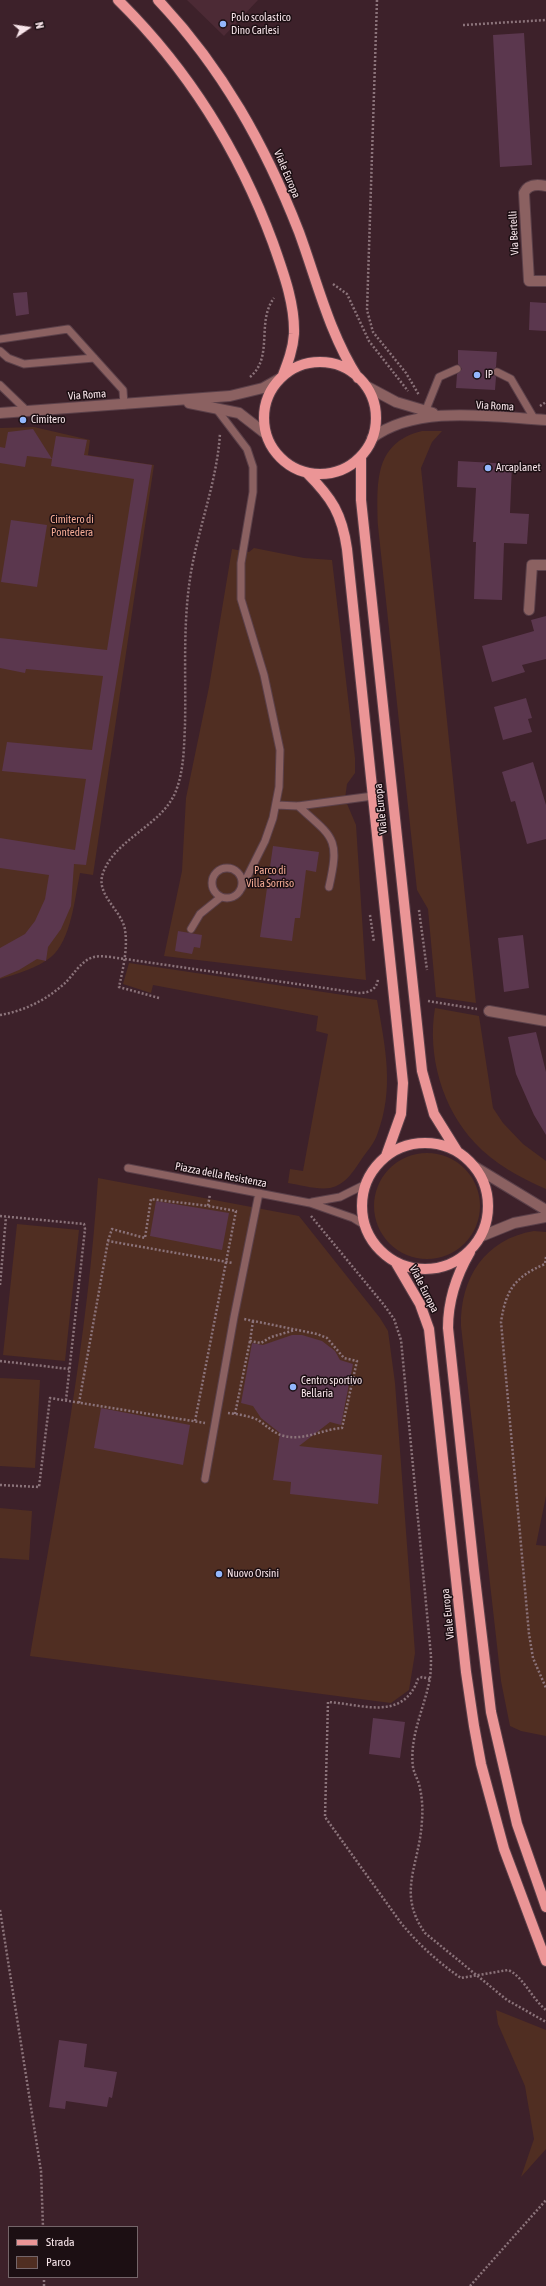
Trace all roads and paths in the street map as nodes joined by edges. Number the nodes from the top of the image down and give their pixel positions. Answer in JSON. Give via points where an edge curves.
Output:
{"nodes":[{"id":1,"x":118,"y":0,"type":"edge"},
{"id":2,"x":158,"y":0,"type":"edge"},
{"id":3,"x":377,"y":0,"type":"edge"},
{"id":4,"x":546,"y":20,"type":"edge"},
{"id":5,"x":463,"y":25,"type":"dead end"},
{"id":6,"x":546,"y":186,"type":"edge"},
{"id":7,"x":546,"y":282,"type":"edge"},
{"id":8,"x":334,"y":284,"type":"dead end"},
{"id":9,"x":274,"y":298,"type":"dead end"},
{"id":10,"x":0,"y":339,"type":"edge"},
{"id":11,"x":0,"y":351,"type":"edge"},
{"id":12,"x":94,"y":358,"type":"junction"},
{"id":13,"x":457,"y":369,"type":"dead end"},
{"id":14,"x":497,"y":372,"type":"dead end"},
{"id":15,"x":281,"y":377,"type":"junction"},
{"id":16,"x":358,"y":378,"type":"junction"},
{"id":17,"x":248,"y":379,"type":"dead end"},
{"id":18,"x":0,"y":385,"type":"edge"},
{"id":19,"x":366,"y":386,"type":"junction"},
{"id":20,"x":410,"y":393,"type":"dead end"},
{"id":21,"x":422,"y":400,"type":"dead end"},
{"id":22,"x":175,"y":401,"type":"junction"},
{"id":23,"x":124,"y":405,"type":"junction"},
{"id":24,"x":214,"y":407,"type":"junction"},
{"id":25,"x":27,"y":411,"type":"junction"},
{"id":26,"x":425,"y":412,"type":"junction"},
{"id":27,"x":0,"y":413,"type":"edge"},
{"id":28,"x":443,"y":415,"type":"junction"},
{"id":29,"x":535,"y":420,"type":"junction"},
{"id":30,"x":546,"y":420,"type":"edge"},
{"id":31,"x":220,"y":430,"type":"dead end"},
{"id":32,"x":266,"y":434,"type":"junction"},
{"id":33,"x":372,"y":438,"type":"junction"},
{"id":34,"x":362,"y":456,"type":"junction"},
{"id":35,"x":307,"y":473,"type":"junction"},
{"id":36,"x":546,"y":565,"type":"edge"},
{"id":37,"x":529,"y":610,"type":"dead end"},
{"id":38,"x":373,"y":796,"type":"junction"},
{"id":39,"x":276,"y":805,"type":"junction"},
{"id":40,"x":298,"y":806,"type":"junction"},
{"id":41,"x":249,"y":872,"type":"junction"},
{"id":42,"x":239,"y":875,"type":"junction"},
{"id":43,"x":329,"y":887,"type":"dead end"},
{"id":44,"x":241,"y":889,"type":"junction"},
{"id":45,"x":221,"y":897,"type":"junction"},
{"id":46,"x":419,"y":910,"type":"dead end"},
{"id":47,"x":191,"y":929,"type":"dead end"},
{"id":48,"x":125,"y":959,"type":"junction"},
{"id":49,"x":426,"y":970,"type":"dead end"},
{"id":50,"x":378,"y":975,"type":"dead end"},
{"id":51,"x":158,"y":998,"type":"dead end"},
{"id":52,"x":428,"y":1000,"type":"dead end"},
{"id":53,"x":489,"y":1011,"type":"joint"},
{"id":54,"x":0,"y":1015,"type":"edge"},
{"id":55,"x":546,"y":1021,"type":"edge"},
{"id":56,"x":456,"y":1151,"type":"junction"},
{"id":57,"x":386,"y":1156,"type":"junction"},
{"id":58,"x":475,"y":1167,"type":"junction"},
{"id":59,"x":128,"y":1168,"type":"dead end"},
{"id":60,"x":212,"y":1184,"type":"junction"},
{"id":61,"x":366,"y":1184,"type":"junction"},
{"id":62,"x":259,"y":1193,"type":"junction"},
{"id":63,"x":298,"y":1201,"type":"junction"},
{"id":64,"x":310,"y":1203,"type":"junction"},
{"id":65,"x":208,"y":1206,"type":"junction"},
{"id":66,"x":546,"y":1210,"type":"edge"},
{"id":67,"x":0,"y":1216,"type":"edge"},
{"id":68,"x":6,"y":1217,"type":"junction"},
{"id":69,"x":546,"y":1217,"type":"edge"},
{"id":70,"x":366,"y":1226,"type":"junction"},
{"id":71,"x":482,"y":1236,"type":"junction"},
{"id":72,"x":108,"y":1241,"type":"junction"},
{"id":73,"x":470,"y":1252,"type":"junction"},
{"id":74,"x":546,"y":1257,"type":"edge"},
{"id":75,"x":226,"y":1262,"type":"junction"},
{"id":76,"x":396,"y":1263,"type":"junction"},
{"id":77,"x":546,"y":1264,"type":"edge"},
{"id":78,"x":245,"y":1265,"type":"junction"},
{"id":79,"x":0,"y":1285,"type":"edge"},
{"id":80,"x":234,"y":1317,"type":"junction"},
{"id":81,"x":253,"y":1321,"type":"junction"},
{"id":82,"x":296,"y":1330,"type":"junction"},
{"id":83,"x":250,"y":1341,"type":"junction"},
{"id":84,"x":0,"y":1361,"type":"edge"},
{"id":85,"x":69,"y":1369,"type":"junction"},
{"id":86,"x":66,"y":1400,"type":"junction"},
{"id":87,"x":79,"y":1402,"type":"junction"},
{"id":88,"x":218,"y":1411,"type":"junction"},
{"id":89,"x":236,"y":1414,"type":"junction"},
{"id":90,"x":195,"y":1421,"type":"junction"},
{"id":91,"x":216,"y":1425,"type":"junction"},
{"id":92,"x":205,"y":1479,"type":"dead end"},
{"id":93,"x":0,"y":1485,"type":"edge"},
{"id":94,"x":430,"y":1679,"type":"junction"},
{"id":95,"x":546,"y":1688,"type":"edge"},
{"id":96,"x":546,"y":1907,"type":"edge"},
{"id":97,"x":0,"y":1910,"type":"edge"},
{"id":98,"x":546,"y":1961,"type":"edge"},
{"id":99,"x":477,"y":1975,"type":"junction"},
{"id":100,"x":546,"y":2010,"type":"edge"},
{"id":101,"x":546,"y":2022,"type":"edge"},
{"id":102,"x":546,"y":2200,"type":"edge"},
{"id":103,"x":43,"y":2226,"type":"edge"},
{"id":104,"x":470,"y":2286,"type":"edge"}],
"edges":[{"from":1,"to":15,"type":"main road","name":"Viale Europa","via":[[149,33],[193,88],[232,150],[252,190],[283,272],[291,304],[293,345]]},
{"from":2,"to":16,"type":"main road","name":"Viale Europa","via":[[217,71],[254,132],[287,202],[340,346]]},
{"from":3,"to":21,"type":"path","via":[[367,310],[373,332],[406,373]]},
{"from":4,"to":5,"type":"path"},
{"from":6,"to":7,"type":"street","name":"Via Bertelli","via":[[534,185],[526,189],[524,194],[529,281]]},
{"from":8,"to":20,"type":"path","via":[[347,294],[368,341]]},
{"from":9,"to":17,"type":"path","via":[[268,308],[262,359],[256,372]]},
{"from":10,"to":12,"type":"lane","via":[[68,329]]},
{"from":11,"to":12,"type":"lane","via":[[8,358],[24,364]]},
{"from":12,"to":23,"type":"lane","via":[[122,390]]},
{"from":13,"to":26,"type":"lane","via":[[440,377]]},
{"from":14,"to":29,"type":"lane","via":[[511,379]]},
{"from":15,"to":16,"type":"main road","name":"Viale Europa","via":[[304,364],[321,362],[339,366]]},
{"from":15,"to":22,"type":"street","name":"Via Roma","via":[[263,388],[244,393]]},
{"from":15,"to":32,"type":"main road","name":"Viale Europa","via":[[266,402]]},
{"from":16,"to":19,"type":"main road","name":"Viale Europa"},
{"from":18,"to":25,"type":"lane"},
{"from":19,"to":26,"type":"street","name":"Via Roma","via":[[396,402]]},
{"from":19,"to":33,"type":"main road","name":"Viale Europa","via":[[376,415]]},
{"from":22,"to":23,"type":"street","name":"Via Roma"},
{"from":22,"to":24,"type":"street","name":"Via Roma"},
{"from":23,"to":25,"type":"street","name":"Via Roma"},
{"from":24,"to":32,"type":"street","name":"Via Roma","via":[[239,413]]},
{"from":24,"to":39,"type":"lane","via":[[247,449],[253,467],[254,484],[241,563],[241,588],[245,617],[264,676],[279,741],[280,770]]},
{"from":25,"to":27,"type":"street","name":"Via Roma"},
{"from":26,"to":28,"type":"street","name":"Via Roma"},
{"from":28,"to":29,"type":"street","name":"Via Roma"},
{"from":28,"to":33,"type":"street","name":"Via Roma","via":[[397,423]]},
{"from":29,"to":30,"type":"street","name":"Via Roma"},
{"from":31,"to":48,"type":"path","via":[[218,451],[196,544],[189,587],[185,633],[183,765],[178,787],[165,808],[114,857],[103,873],[101,882],[125,928]]},
{"from":32,"to":35,"type":"main road","name":"Viale Europa","via":[[279,457],[296,470]]},
{"from":33,"to":34,"type":"main road","name":"Viale Europa"},
{"from":34,"to":35,"type":"main road","name":"Viale Europa","via":[[335,473]]},
{"from":34,"to":56,"type":"main road","name":"Viale Europa","via":[[361,500],[422,1071],[434,1114]]},
{"from":35,"to":38,"type":"main road","name":"Viale Europa","via":[[330,498],[343,523]]},
{"from":36,"to":37,"type":"street","via":[[532,565]]},
{"from":38,"to":40,"type":"lane"},
{"from":38,"to":57,"type":"main road","name":"Viale Europa","via":[[403,1087],[403,1106]]},
{"from":39,"to":40,"type":"lane"},
{"from":39,"to":41,"type":"lane","via":[[269,830]]},
{"from":40,"to":43,"type":"lane","via":[[327,833],[333,844],[336,855]]},
{"from":41,"to":42,"type":"lane"},
{"from":41,"to":44,"type":"lane"},
{"from":42,"to":44,"type":"lane"},
{"from":42,"to":45,"type":"lane","via":[[228,868],[215,874],[213,889]]},
{"from":44,"to":45,"type":"lane","via":[[229,898]]},
{"from":45,"to":47,"type":"lane","via":[[200,914]]},
{"from":46,"to":49,"type":"path"},
{"from":48,"to":50,"type":"path","via":[[354,992],[372,990],[376,986]]},
{"from":48,"to":51,"type":"path","via":[[119,987]]},
{"from":48,"to":54,"type":"path","via":[[101,956],[88,959],[64,984],[38,1002],[17,1012]]},
{"from":52,"to":53,"type":"path"},
{"from":53,"to":55,"type":"street"},
{"from":56,"to":57,"type":"main road","name":"Viale Europa","via":[[433,1143],[421,1143]]},
{"from":56,"to":58,"type":"main road","name":"Viale Europa"},
{"from":57,"to":61,"type":"main road","name":"Viale Europa"},
{"from":58,"to":66,"type":"street"},
{"from":58,"to":71,"type":"main road","name":"Viale Europa","via":[[484,1183],[488,1200]]},
{"from":59,"to":60,"type":"lane","name":"Piazza della Resistenza"},
{"from":60,"to":62,"type":"lane","name":"Piazza della Resistenza"},
{"from":60,"to":65,"type":"path"},
{"from":61,"to":64,"type":"lane","name":"Piazza della Resistenza","via":[[340,1197]]},
{"from":61,"to":70,"type":"main road","name":"Viale Europa","via":[[362,1205]]},
{"from":62,"to":63,"type":"lane","name":"Piazza della Resistenza"},
{"from":62,"to":78,"type":"lane"},
{"from":63,"to":64,"type":"lane","name":"Piazza della Resistenza"},
{"from":63,"to":94,"type":"path","via":[[384,1305],[394,1319],[399,1334],[428,1614]]},
{"from":64,"to":70,"type":"lane","name":"Piazza della Resistenza","via":[[353,1218]]},
{"from":65,"to":72,"type":"path","via":[[151,1199],[145,1238],[112,1230]]},
{"from":65,"to":75,"type":"path","via":[[236,1211]]},
{"from":67,"to":68,"type":"path"},
{"from":68,"to":79,"type":"path"},
{"from":68,"to":85,"type":"path","via":[[84,1224]]},
{"from":69,"to":71,"type":"street","via":[[514,1223]]},
{"from":70,"to":76,"type":"main road","name":"Viale Europa","via":[[375,1244]]},
{"from":71,"to":73,"type":"main road","name":"Viale Europa"},
{"from":72,"to":75,"type":"path"},
{"from":72,"to":87,"type":"path"},
{"from":73,"to":76,"type":"main road","name":"Viale Europa","via":[[457,1261],[436,1269],[420,1269]]},
{"from":73,"to":96,"type":"main road","name":"Viale Europa","via":[[461,1268],[450,1300],[448,1328],[485,1670],[507,1788],[526,1853]]},
{"from":74,"to":77,"type":"path"},
{"from":75,"to":78,"type":"path"},
{"from":75,"to":90,"type":"path"},
{"from":76,"to":98,"type":"main road","name":"Viale Europa","via":[[420,1304],[429,1329],[466,1672],[481,1764],[504,1849]]},
{"from":77,"to":95,"type":"path","via":[[524,1274],[515,1282],[507,1295],[501,1322],[530,1634],[533,1658]]},
{"from":78,"to":80,"type":"lane"},
{"from":80,"to":81,"type":"path"},
{"from":80,"to":88,"type":"lane"},
{"from":81,"to":82,"type":"path"},
{"from":81,"to":83,"type":"path"},
{"from":82,"to":83,"type":"path","via":[[271,1337],[261,1343]]},
{"from":82,"to":89,"type":"path","via":[[327,1338],[344,1358],[357,1361],[342,1428],[332,1428],[304,1437],[285,1436],[270,1430],[258,1420]]},
{"from":83,"to":89,"type":"path"},
{"from":84,"to":85,"type":"path"},
{"from":85,"to":86,"type":"path"},
{"from":86,"to":87,"type":"path"},
{"from":86,"to":93,"type":"path","via":[[50,1398],[39,1487]]},
{"from":87,"to":90,"type":"path"},
{"from":88,"to":89,"type":"path"},
{"from":88,"to":91,"type":"lane"},
{"from":90,"to":91,"type":"path"},
{"from":91,"to":92,"type":"lane"},
{"from":94,"to":99,"type":"path","via":[[414,1744],[413,1767],[423,1806],[410,1893],[411,1908],[425,1933]]},
{"from":94,"to":99,"type":"path","via":[[418,1679],[406,1698],[396,1706],[386,1709],[328,1702],[325,1817],[413,1938],[461,1978]]},
{"from":97,"to":103,"type":"path","via":[[41,2171]]},
{"from":99,"to":100,"type":"path","via":[[502,1970],[511,1971]]},
{"from":99,"to":101,"type":"path","via":[[507,2000]]},
{"from":102,"to":104,"type":"path"}]}
